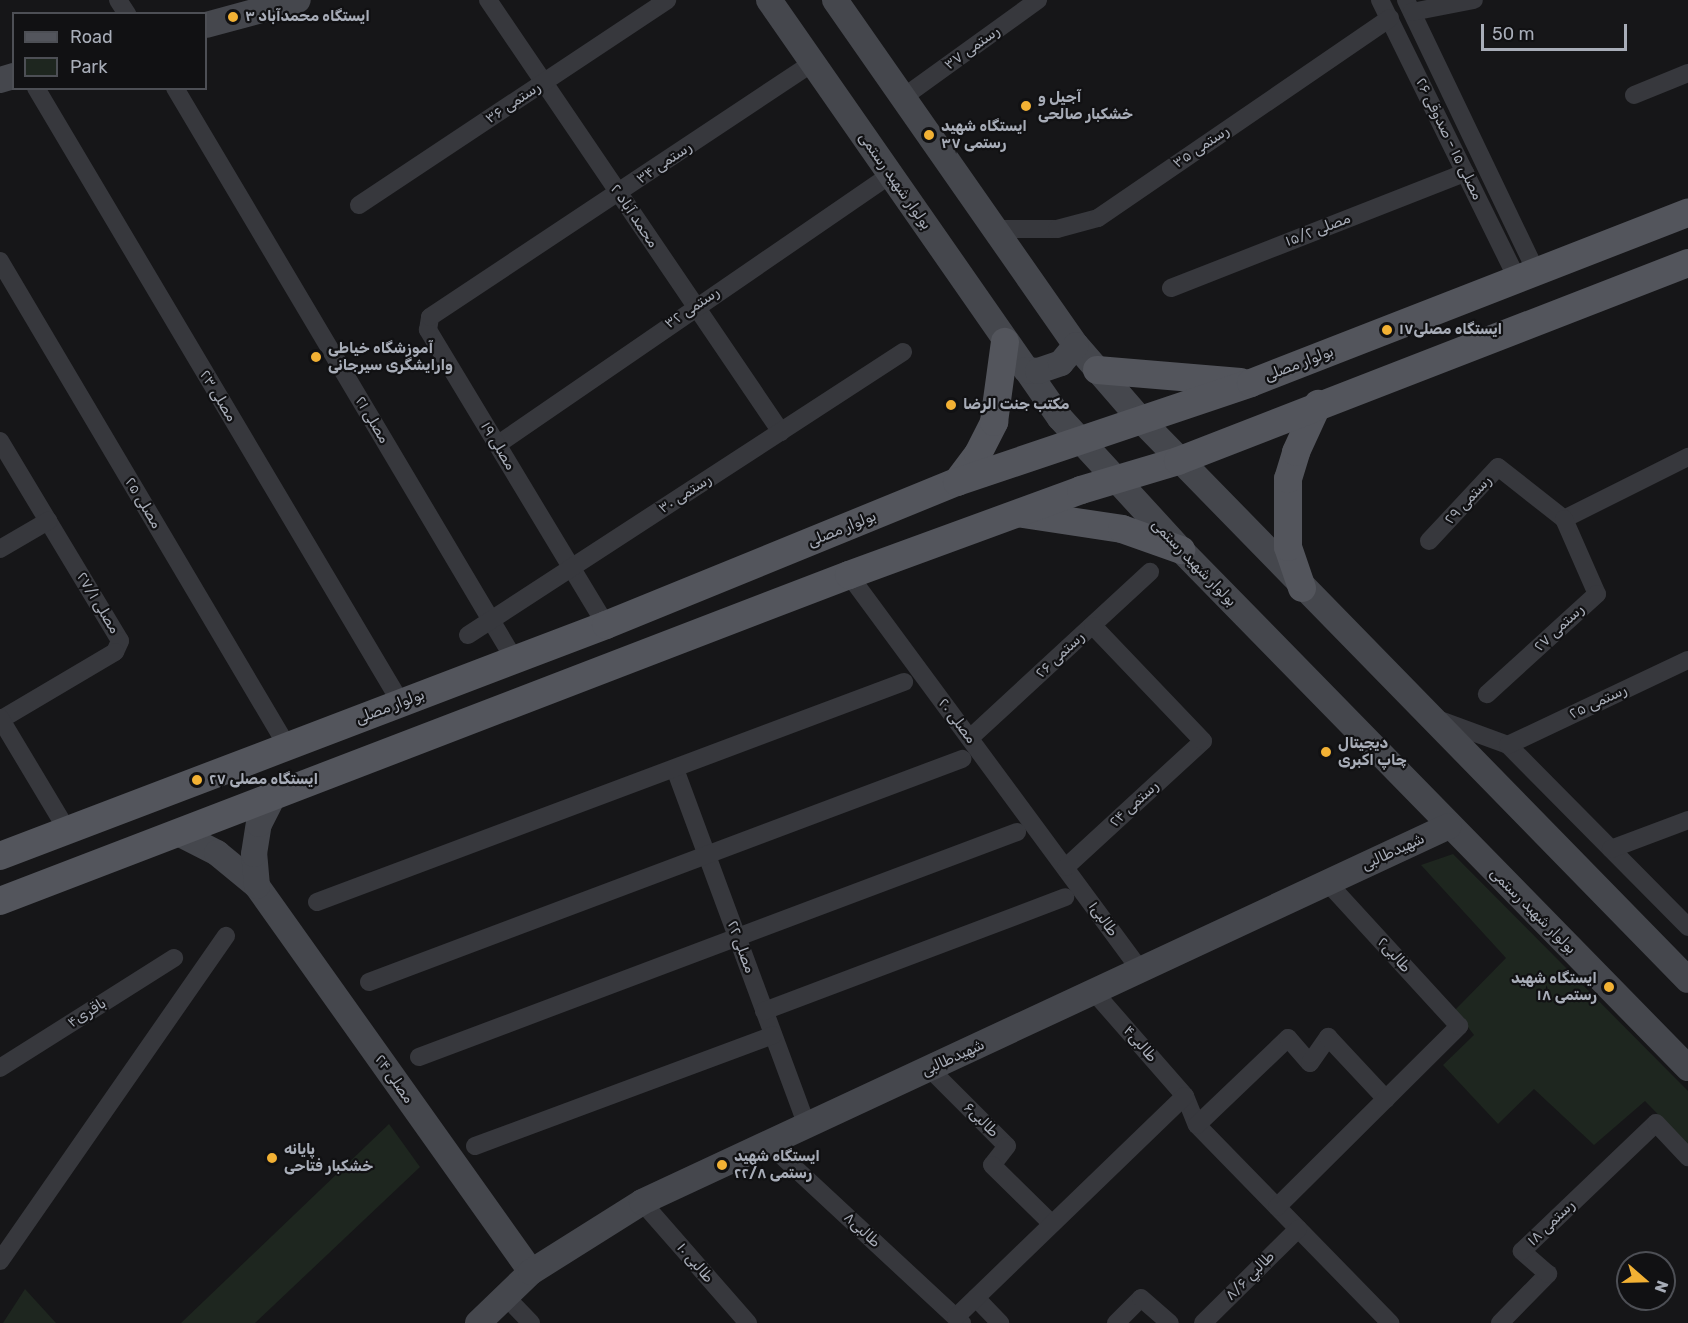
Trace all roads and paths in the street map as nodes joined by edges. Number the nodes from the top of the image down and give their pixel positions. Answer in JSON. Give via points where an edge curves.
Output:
{"nodes":[{"id":1,"x":298,"y":0,"type":"edge"},
{"id":2,"x":488,"y":0,"type":"edge"},
{"id":3,"x":667,"y":0,"type":"edge"},
{"id":4,"x":770,"y":0,"type":"edge"},
{"id":5,"x":835,"y":0,"type":"edge"},
{"id":6,"x":1038,"y":0,"type":"edge"},
{"id":7,"x":1380,"y":0,"type":"edge"},
{"id":8,"x":1474,"y":0,"type":"edge"},
{"id":9,"x":1409,"y":6,"type":"edge"},
{"id":10,"x":1390,"y":18,"type":"junction"},
{"id":11,"x":207,"y":25,"type":"edge"},
{"id":12,"x":813,"y":63,"type":"junction"},
{"id":13,"x":1688,"y":73,"type":"edge"},
{"id":14,"x":543,"y":82,"type":"junction"},
{"id":15,"x":37,"y":90,"type":"edge"},
{"id":16,"x":175,"y":90,"type":"edge"},
{"id":17,"x":1634,"y":95,"type":"dead end"},
{"id":18,"x":905,"y":96,"type":"junction"},
{"id":19,"x":1466,"y":173,"type":"junction"},
{"id":20,"x":891,"y":175,"type":"junction"},
{"id":21,"x":618,"y":194,"type":"junction"},
{"id":22,"x":359,"y":205,"type":"dead end"},
{"id":23,"x":1688,"y":213,"type":"edge"},
{"id":24,"x":995,"y":229,"type":"junction"},
{"id":25,"x":0,"y":261,"type":"edge"},
{"id":26,"x":1688,"y":263,"type":"edge"},
{"id":27,"x":1527,"y":275,"type":"junction"},
{"id":28,"x":1171,"y":288,"type":"dead end"},
{"id":29,"x":695,"y":306,"type":"junction"},
{"id":30,"x":1559,"y":312,"type":"junction"},
{"id":31,"x":427,"y":323,"type":"joint"},
{"id":32,"x":1005,"y":342,"type":"junction"},
{"id":33,"x":1076,"y":345,"type":"junction"},
{"id":34,"x":903,"y":352,"type":"dead end"},
{"id":35,"x":1026,"y":370,"type":"junction"},
{"id":36,"x":1096,"y":370,"type":"junction"},
{"id":37,"x":1251,"y":383,"type":"junction"},
{"id":38,"x":1318,"y":404,"type":"junction"},
{"id":39,"x":1140,"y":419,"type":"junction"},
{"id":40,"x":781,"y":432,"type":"junction"},
{"id":41,"x":0,"y":441,"type":"edge"},
{"id":42,"x":1084,"y":442,"type":"junction"},
{"id":43,"x":496,"y":445,"type":"junction"},
{"id":44,"x":1688,"y":457,"type":"edge"},
{"id":45,"x":1178,"y":460,"type":"junction"},
{"id":46,"x":1116,"y":481,"type":"junction"},
{"id":47,"x":957,"y":482,"type":"junction"},
{"id":48,"x":1018,"y":513,"type":"junction"},
{"id":49,"x":1564,"y":519,"type":"junction"},
{"id":50,"x":48,"y":521,"type":"junction"},
{"id":51,"x":1429,"y":541,"type":"dead end"},
{"id":52,"x":0,"y":549,"type":"edge"},
{"id":53,"x":1181,"y":550,"type":"junction"},
{"id":54,"x":572,"y":567,"type":"junction"},
{"id":55,"x":1150,"y":572,"type":"dead end"},
{"id":56,"x":849,"y":575,"type":"junction"},
{"id":57,"x":1302,"y":588,"type":"junction"},
{"id":58,"x":491,"y":620,"type":"junction"},
{"id":59,"x":606,"y":625,"type":"junction"},
{"id":60,"x":1092,"y":626,"type":"junction"},
{"id":61,"x":468,"y":635,"type":"dead end"},
{"id":62,"x":514,"y":658,"type":"junction"},
{"id":63,"x":1688,"y":660,"type":"edge"},
{"id":64,"x":904,"y":682,"type":"dead end"},
{"id":65,"x":1488,"y":694,"type":"dead end"},
{"id":66,"x":401,"y":703,"type":"junction"},
{"id":67,"x":1425,"y":715,"type":"junction"},
{"id":68,"x":0,"y":719,"type":"edge"},
{"id":69,"x":970,"y":738,"type":"junction"},
{"id":70,"x":1508,"y":745,"type":"junction"},
{"id":71,"x":287,"y":746,"type":"junction"},
{"id":72,"x":962,"y":759,"type":"dead end"},
{"id":73,"x":675,"y":769,"type":"junction"},
{"id":74,"x":273,"y":797,"type":"junction"},
{"id":75,"x":1688,"y":820,"type":"edge"},
{"id":76,"x":1449,"y":826,"type":"junction"},
{"id":77,"x":67,"y":830,"type":"junction"},
{"id":78,"x":1017,"y":832,"type":"dead end"},
{"id":79,"x":178,"y":833,"type":"junction"},
{"id":80,"x":1611,"y":849,"type":"junction"},
{"id":81,"x":0,"y":856,"type":"edge"},
{"id":82,"x":707,"y":857,"type":"junction"},
{"id":83,"x":1066,"y":867,"type":"junction"},
{"id":84,"x":1328,"y":883,"type":"junction"},
{"id":85,"x":257,"y":886,"type":"junction"},
{"id":86,"x":1065,"y":897,"type":"dead end"},
{"id":87,"x":0,"y":901,"type":"edge"},
{"id":88,"x":317,"y":902,"type":"dead end"},
{"id":89,"x":1688,"y":927,"type":"edge"},
{"id":90,"x":226,"y":936,"type":"dead end"},
{"id":91,"x":737,"y":939,"type":"junction"},
{"id":92,"x":174,"y":958,"type":"dead end"},
{"id":93,"x":1140,"y":970,"type":"junction"},
{"id":94,"x":1688,"y":980,"type":"edge"},
{"id":95,"x":369,"y":982,"type":"dead end"},
{"id":96,"x":1094,"y":992,"type":"junction"},
{"id":97,"x":764,"y":1011,"type":"junction"},
{"id":98,"x":773,"y":1035,"type":"junction"},
{"id":99,"x":418,"y":1057,"type":"dead end"},
{"id":100,"x":0,"y":1068,"type":"edge"},
{"id":101,"x":929,"y":1068,"type":"junction"},
{"id":102,"x":1688,"y":1068,"type":"edge"},
{"id":103,"x":1185,"y":1096,"type":"junction"},
{"id":104,"x":1386,"y":1099,"type":"junction"},
{"id":105,"x":1197,"y":1125,"type":"junction"},
{"id":106,"x":807,"y":1126,"type":"junction"},
{"id":107,"x":768,"y":1143,"type":"junction"},
{"id":108,"x":475,"y":1146,"type":"dead end"},
{"id":109,"x":1688,"y":1157,"type":"edge"},
{"id":110,"x":642,"y":1202,"type":"junction"},
{"id":111,"x":1277,"y":1207,"type":"junction"},
{"id":112,"x":1052,"y":1224,"type":"junction"},
{"id":113,"x":23,"y":1228,"type":"junction"},
{"id":114,"x":1298,"y":1229,"type":"junction"},
{"id":115,"x":0,"y":1242,"type":"edge"},
{"id":116,"x":0,"y":1261,"type":"edge"},
{"id":117,"x":531,"y":1272,"type":"junction"},
{"id":118,"x":506,"y":1298,"type":"junction"},
{"id":119,"x":976,"y":1298,"type":"junction"},
{"id":120,"x":959,"y":1320,"type":"edge"},
{"id":121,"x":478,"y":1323,"type":"edge"},
{"id":122,"x":531,"y":1323,"type":"edge"},
{"id":123,"x":748,"y":1323,"type":"edge"},
{"id":124,"x":1000,"y":1323,"type":"edge"},
{"id":125,"x":1116,"y":1323,"type":"edge"},
{"id":126,"x":1170,"y":1323,"type":"edge"},
{"id":127,"x":1203,"y":1323,"type":"edge"},
{"id":128,"x":1390,"y":1323,"type":"edge"},
{"id":129,"x":1500,"y":1323,"type":"edge"}],
"edges":[{"from":1,"to":11,"type":"main road"},
{"from":2,"to":14,"type":"street","name":"محمد آباد ۲"},
{"from":3,"to":14,"type":"street","name":"رستمی ۳۶"},
{"from":4,"to":12,"type":"main road","name":"بولوار شهید رستمی"},
{"from":5,"to":18,"type":"main road"},
{"from":6,"to":18,"type":"street","name":"رستمی ۳۷"},
{"from":7,"to":10,"type":"street","name":"مصلی ۱۵ - صدوقی ۲۶"},
{"from":8,"to":9,"type":"street"},
{"from":9,"to":27,"type":"street","name":"مصلی ۱۵ - صدوقی ۲۶"},
{"from":10,"to":19,"type":"street","name":"مصلی ۱۵ - صدوقی ۲۶"},
{"from":10,"to":24,"type":"street","name":"رستمی ۳۵","via":[[1098,218],[1057,229]]},
{"from":12,"to":20,"type":"main road","name":"بولوار شهید رستمی"},
{"from":12,"to":21,"type":"street","name":"رستمی ۳۴"},
{"from":13,"to":17,"type":"street"},
{"from":14,"to":21,"type":"street","name":"محمد آباد ۲"},
{"from":14,"to":22,"type":"street","name":"رستمی ۳۶"},
{"from":15,"to":66,"type":"street","name":"مصلی ۲۳"},
{"from":16,"to":58,"type":"street","name":"مصلی ۲۱"},
{"from":18,"to":24,"type":"main road"},
{"from":19,"to":27,"type":"street","name":"مصلی ۱۵ - صدوقی ۲۶"},
{"from":19,"to":28,"type":"street","name":"مصلی ۱۵/۲"},
{"from":20,"to":29,"type":"street","name":"رستمی ۳۲"},
{"from":20,"to":32,"type":"main road","name":"بولوار شهید رستمی"},
{"from":21,"to":29,"type":"street","name":"محمد آباد ۲"},
{"from":21,"to":31,"type":"street","name":"رستمی ۳۴","via":[[430,316]]},
{"from":23,"to":27,"type":"main road","name":"بولوار مصلی"},
{"from":24,"to":33,"type":"main road"},
{"from":25,"to":71,"type":"street","name":"مصلی ۲۵"},
{"from":26,"to":30,"type":"main road"},
{"from":27,"to":30,"type":"main road"},
{"from":27,"to":37,"type":"main road","name":"بولوار مصلی"},
{"from":29,"to":40,"type":"street","name":"محمد آباد ۲"},
{"from":29,"to":43,"type":"street","name":"رستمی ۳۲"},
{"from":30,"to":38,"type":"main road"},
{"from":31,"to":43,"type":"street","name":"مصلی ۱۹"},
{"from":32,"to":35,"type":"main road","name":"بولوار شهید رستمی"},
{"from":32,"to":47,"type":"main road","via":[[993,423],[978,454]]},
{"from":33,"to":35,"type":"main road","via":[[1061,363],[1044,370]]},
{"from":33,"to":36,"type":"main road"},
{"from":34,"to":40,"type":"street","name":"رستمی ۳۰"},
{"from":35,"to":42,"type":"main road","name":"بولوار شهید رستمی"},
{"from":36,"to":37,"type":"main road"},
{"from":36,"to":39,"type":"main road"},
{"from":37,"to":39,"type":"main road","name":"بولوار مصلی"},
{"from":38,"to":45,"type":"main road"},
{"from":38,"to":57,"type":"main road","via":[[1288,479],[1288,547]]},
{"from":39,"to":42,"type":"main road","name":"بولوار مصلی"},
{"from":39,"to":45,"type":"main road"},
{"from":40,"to":54,"type":"street","name":"رستمی ۳۰"},
{"from":41,"to":50,"type":"street","name":"مصلی ۲۷/۱"},
{"from":42,"to":46,"type":"main road","name":"بولوار شهید رستمی"},
{"from":42,"to":47,"type":"main road","name":"بولوار مصلی"},
{"from":43,"to":54,"type":"street","name":"مصلی ۱۹"},
{"from":44,"to":49,"type":"street"},
{"from":45,"to":46,"type":"main road"},
{"from":45,"to":57,"type":"main road"},
{"from":46,"to":48,"type":"main road"},
{"from":46,"to":53,"type":"main road","name":"بولوار شهید رستمی"},
{"from":47,"to":59,"type":"main road","name":"بولوار مصلی"},
{"from":48,"to":53,"type":"main road","via":[[1122,529]]},
{"from":48,"to":56,"type":"main road"},
{"from":49,"to":51,"type":"street","name":"رستمی ۲۹","via":[[1498,467]]},
{"from":49,"to":65,"type":"street","name":"رستمی ۲۷","via":[[1597,594]]},
{"from":50,"to":52,"type":"street"},
{"from":50,"to":68,"type":"street","name":"مصلی ۲۷/۱","via":[[120,642],[115,652]]},
{"from":53,"to":76,"type":"main road","name":"بولوار شهید رستمی"},
{"from":54,"to":58,"type":"street","name":"رستمی ۳۰"},
{"from":54,"to":59,"type":"street","name":"مصلی ۱۹"},
{"from":55,"to":60,"type":"street","name":"رستمی ۲۶"},
{"from":56,"to":69,"type":"street","name":"مصلی ۲۰"},
{"from":56,"to":74,"type":"main road"},
{"from":57,"to":67,"type":"main road"},
{"from":58,"to":61,"type":"street","name":"رستمی ۳۰"},
{"from":58,"to":62,"type":"street","name":"مصلی ۲۱"},
{"from":59,"to":62,"type":"main road","name":"بولوار مصلی"},
{"from":60,"to":69,"type":"street","name":"رستمی ۲۶"},
{"from":60,"to":83,"type":"street","name":"رستمی ۲۴","via":[[1203,741]]},
{"from":62,"to":66,"type":"main road","name":"بولوار مصلی"},
{"from":63,"to":70,"type":"street","name":"رستمی ۲۵"},
{"from":64,"to":73,"type":"street"},
{"from":66,"to":71,"type":"main road","name":"بولوار مصلی"},
{"from":67,"to":70,"type":"street"},
{"from":67,"to":94,"type":"main road"},
{"from":68,"to":77,"type":"street"},
{"from":69,"to":83,"type":"street","name":"مصلی ۲۰"},
{"from":70,"to":80,"type":"street"},
{"from":71,"to":77,"type":"main road","name":"بولوار مصلی"},
{"from":72,"to":82,"type":"street"},
{"from":73,"to":82,"type":"street","name":"مصلی ۲۲"},
{"from":73,"to":88,"type":"street"},
{"from":74,"to":79,"type":"main road"},
{"from":74,"to":85,"type":"main road","via":[[260,824],[254,854]]},
{"from":75,"to":80,"type":"street"},
{"from":76,"to":84,"type":"main road","name":"شهیدطالبی"},
{"from":76,"to":102,"type":"main road","name":"بولوار شهید رستمی"},
{"from":77,"to":81,"type":"main road","name":"بولوار مصلی"},
{"from":78,"to":91,"type":"street"},
{"from":79,"to":85,"type":"main road","via":[[217,853]]},
{"from":79,"to":87,"type":"main road"},
{"from":80,"to":89,"type":"street"},
{"from":82,"to":91,"type":"street","name":"مصلی ۲۲"},
{"from":82,"to":95,"type":"street"},
{"from":83,"to":93,"type":"street","name":"طالبی۱"},
{"from":84,"to":93,"type":"main road","name":"شهیدطالبی"},
{"from":84,"to":104,"type":"street","name":"طالبی۲","via":[[1459,1026]]},
{"from":85,"to":117,"type":"main road","name":"مصلی ۲۴"},
{"from":86,"to":97,"type":"street"},
{"from":90,"to":113,"type":"street"},
{"from":91,"to":97,"type":"street","name":"مصلی ۲۲"},
{"from":91,"to":99,"type":"street"},
{"from":92,"to":100,"type":"street","name":"باقری۴"},
{"from":93,"to":96,"type":"main road","name":"شهیدطالبی"},
{"from":96,"to":101,"type":"main road","name":"شهیدطالبی"},
{"from":96,"to":103,"type":"street","name":"طالبی۴"},
{"from":97,"to":98,"type":"street","name":"مصلی ۲۲"},
{"from":98,"to":106,"type":"street","name":"مصلی ۲۲"},
{"from":98,"to":108,"type":"street"},
{"from":101,"to":106,"type":"main road","name":"شهیدطالبی"},
{"from":101,"to":112,"type":"street","name":"طالبی۶","via":[[1007,1146],[992,1166]]},
{"from":103,"to":105,"type":"street","name":"طالبی۴"},
{"from":103,"to":112,"type":"street"},
{"from":104,"to":105,"type":"street","via":[[1328,1037],[1310,1063],[1288,1038]]},
{"from":104,"to":111,"type":"street"},
{"from":105,"to":111,"type":"street"},
{"from":106,"to":107,"type":"main road","name":"شهیدطالبی"},
{"from":107,"to":110,"type":"main road","name":"شهیدطالبی"},
{"from":107,"to":120,"type":"street","name":"طالبی۸"},
{"from":109,"to":129,"type":"street","name":"رستمی ۱۸","via":[[1656,1123],[1522,1251],[1548,1274]]},
{"from":110,"to":117,"type":"main road","name":"شهیدطالبی"},
{"from":110,"to":123,"type":"street","name":"طالبی ۱۰"},
{"from":111,"to":114,"type":"street"},
{"from":112,"to":119,"type":"street"},
{"from":113,"to":115,"type":"street"},
{"from":113,"to":116,"type":"street"},
{"from":114,"to":127,"type":"street","name":"طالبي ۸/۶"},
{"from":114,"to":128,"type":"street"},
{"from":117,"to":118,"type":"main road","name":"شهیدطالبی"},
{"from":118,"to":121,"type":"main road","name":"شهیدطالبی"},
{"from":118,"to":122,"type":"street"},
{"from":119,"to":120,"type":"street"},
{"from":119,"to":124,"type":"street"},
{"from":125,"to":126,"type":"street","via":[[1141,1298]]}]}
